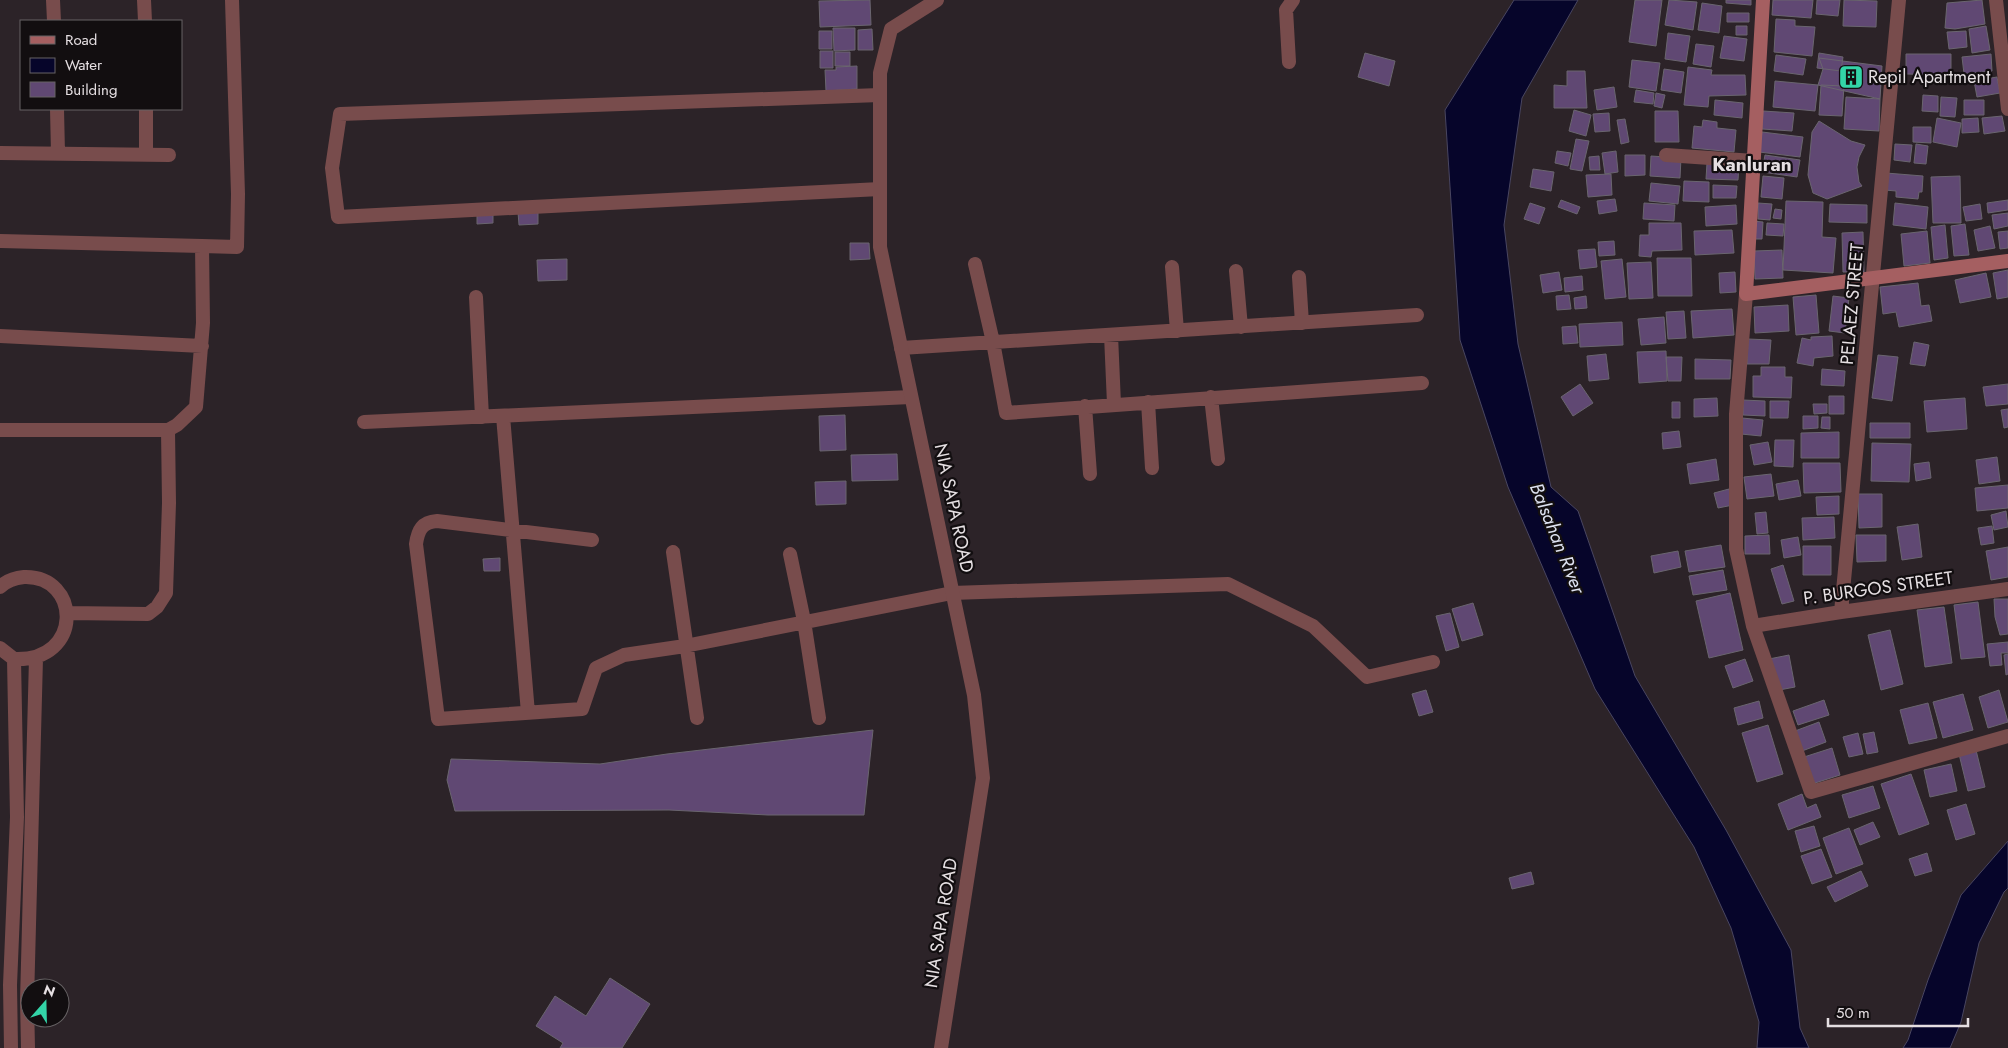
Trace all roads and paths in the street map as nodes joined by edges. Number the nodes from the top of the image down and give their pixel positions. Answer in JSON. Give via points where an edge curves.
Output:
{"nodes":[{"id":1,"x":53,"y":0,"type":"edge"},
{"id":2,"x":144,"y":0,"type":"edge"},
{"id":3,"x":232,"y":0,"type":"edge"},
{"id":4,"x":937,"y":0,"type":"edge"},
{"id":5,"x":1293,"y":0,"type":"edge"},
{"id":6,"x":1763,"y":0,"type":"edge"},
{"id":7,"x":1899,"y":0,"type":"edge"},
{"id":8,"x":1996,"y":0,"type":"edge"},
{"id":9,"x":54,"y":20,"type":"edge"},
{"id":10,"x":145,"y":20,"type":"edge"},
{"id":11,"x":1289,"y":62,"type":"dead end"},
{"id":12,"x":880,"y":96,"type":"junction"},
{"id":13,"x":2008,"y":109,"type":"edge"},
{"id":14,"x":57,"y":110,"type":"edge"},
{"id":15,"x":146,"y":110,"type":"edge"},
{"id":16,"x":0,"y":153,"type":"edge"},
{"id":17,"x":58,"y":153,"type":"junction"},
{"id":18,"x":146,"y":154,"type":"junction"},
{"id":19,"x":169,"y":155,"type":"dead end"},
{"id":20,"x":1666,"y":155,"type":"dead end"},
{"id":21,"x":1754,"y":161,"type":"junction"},
{"id":22,"x":880,"y":189,"type":"junction"},
{"id":23,"x":0,"y":241,"type":"edge"},
{"id":24,"x":202,"y":246,"type":"junction"},
{"id":25,"x":2008,"y":260,"type":"edge"},
{"id":26,"x":975,"y":264,"type":"dead end"},
{"id":27,"x":1172,"y":267,"type":"dead end"},
{"id":28,"x":1236,"y":271,"type":"dead end"},
{"id":29,"x":1298,"y":277,"type":"dead end"},
{"id":30,"x":1873,"y":279,"type":"junction"},
{"id":31,"x":1746,"y":294,"type":"junction"},
{"id":32,"x":476,"y":298,"type":"dead end"},
{"id":33,"x":1418,"y":315,"type":"dead end"},
{"id":34,"x":1302,"y":323,"type":"junction"},
{"id":35,"x":1241,"y":327,"type":"junction"},
{"id":36,"x":1177,"y":331,"type":"junction"},
{"id":37,"x":1111,"y":335,"type":"junction"},
{"id":38,"x":0,"y":336,"type":"edge"},
{"id":39,"x":993,"y":342,"type":"junction"},
{"id":40,"x":202,"y":346,"type":"junction"},
{"id":41,"x":901,"y":348,"type":"junction"},
{"id":42,"x":1422,"y":382,"type":"dead end"},
{"id":43,"x":911,"y":397,"type":"junction"},
{"id":44,"x":1211,"y":397,"type":"junction"},
{"id":45,"x":1148,"y":402,"type":"junction"},
{"id":46,"x":1114,"y":404,"type":"junction"},
{"id":47,"x":1085,"y":406,"type":"junction"},
{"id":48,"x":502,"y":416,"type":"junction"},
{"id":49,"x":482,"y":417,"type":"junction"},
{"id":50,"x":364,"y":422,"type":"dead end"},
{"id":51,"x":0,"y":430,"type":"edge"},
{"id":52,"x":168,"y":430,"type":"junction"},
{"id":53,"x":1218,"y":459,"type":"dead end"},
{"id":54,"x":1152,"y":468,"type":"dead end"},
{"id":55,"x":1090,"y":474,"type":"dead end"},
{"id":56,"x":514,"y":530,"type":"junction"},
{"id":57,"x":592,"y":540,"type":"dead end"},
{"id":58,"x":673,"y":552,"type":"dead end"},
{"id":59,"x":790,"y":554,"type":"dead end"},
{"id":60,"x":0,"y":587,"type":"edge"},
{"id":61,"x":2008,"y":589,"type":"edge"},
{"id":62,"x":952,"y":593,"type":"junction"},
{"id":63,"x":67,"y":612,"type":"junction"},
{"id":64,"x":1841,"y":612,"type":"junction"},
{"id":65,"x":804,"y":621,"type":"junction"},
{"id":66,"x":1753,"y":626,"type":"junction"},
{"id":67,"x":685,"y":646,"type":"junction"},
{"id":68,"x":0,"y":648,"type":"edge"},
{"id":69,"x":36,"y":658,"type":"junction"},
{"id":70,"x":14,"y":659,"type":"junction"},
{"id":71,"x":1433,"y":662,"type":"dead end"},
{"id":72,"x":528,"y":713,"type":"junction"},
{"id":73,"x":697,"y":718,"type":"dead end"},
{"id":74,"x":819,"y":718,"type":"dead end"},
{"id":75,"x":2008,"y":736,"type":"edge"},
{"id":76,"x":5,"y":985,"type":"edge"},
{"id":77,"x":11,"y":1048,"type":"edge"},
{"id":78,"x":28,"y":1048,"type":"edge"},
{"id":79,"x":940,"y":1048,"type":"edge"}],
"edges":[{"from":1,"to":9,"type":"street"},
{"from":2,"to":10,"type":"street"},
{"from":3,"to":24,"type":"street","via":[[237,247]]},
{"from":4,"to":12,"type":"street","name":"NIA SAPA ROAD","via":[[891,29],[880,73]]},
{"from":5,"to":11,"type":"street","via":[[1286,10]]},
{"from":6,"to":21,"type":"main road"},
{"from":7,"to":30,"type":"street","name":"PELAEZ STREET"},
{"from":8,"to":13,"type":"street"},
{"from":12,"to":22,"type":"street","name":"NIA SAPA ROAD"},
{"from":12,"to":22,"type":"street","via":[[340,114],[332,168],[338,217]]},
{"from":14,"to":17,"type":"street"},
{"from":15,"to":18,"type":"street"},
{"from":16,"to":17,"type":"street"},
{"from":17,"to":18,"type":"street"},
{"from":18,"to":19,"type":"street"},
{"from":20,"to":21,"type":"street"},
{"from":21,"to":31,"type":"main road"},
{"from":22,"to":41,"type":"street","name":"NIA SAPA ROAD","via":[[880,247]]},
{"from":23,"to":24,"type":"street"},
{"from":24,"to":40,"type":"street"},
{"from":25,"to":30,"type":"main road"},
{"from":26,"to":39,"type":"street"},
{"from":27,"to":36,"type":"street"},
{"from":28,"to":35,"type":"street"},
{"from":29,"to":34,"type":"street"},
{"from":30,"to":31,"type":"main road"},
{"from":30,"to":64,"type":"street","name":"PELAEZ STREET"},
{"from":31,"to":66,"type":"street","via":[[1736,414],[1736,549]]},
{"from":32,"to":49,"type":"street"},
{"from":33,"to":34,"type":"street"},
{"from":34,"to":35,"type":"street"},
{"from":35,"to":36,"type":"street"},
{"from":36,"to":37,"type":"street"},
{"from":37,"to":39,"type":"street"},
{"from":37,"to":46,"type":"street"},
{"from":38,"to":40,"type":"street"},
{"from":39,"to":41,"type":"street"},
{"from":39,"to":47,"type":"street","via":[[1006,412]]},
{"from":40,"to":52,"type":"street","via":[[196,408]]},
{"from":41,"to":43,"type":"street","name":"NIA SAPA ROAD"},
{"from":42,"to":44,"type":"street"},
{"from":43,"to":48,"type":"street"},
{"from":43,"to":62,"type":"street","name":"NIA SAPA ROAD"},
{"from":44,"to":45,"type":"street"},
{"from":44,"to":53,"type":"street"},
{"from":45,"to":46,"type":"street"},
{"from":45,"to":54,"type":"street"},
{"from":46,"to":47,"type":"street"},
{"from":47,"to":55,"type":"street"},
{"from":48,"to":49,"type":"street"},
{"from":48,"to":56,"type":"street"},
{"from":49,"to":50,"type":"street"},
{"from":51,"to":52,"type":"street"},
{"from":52,"to":63,"type":"street","via":[[166,593],[148,614]]},
{"from":56,"to":57,"type":"street"},
{"from":56,"to":72,"type":"street"},
{"from":56,"to":72,"type":"street","via":[[428,522],[421,527],[416,544],[438,719]]},
{"from":58,"to":67,"type":"street"},
{"from":59,"to":65,"type":"street"},
{"from":60,"to":63,"type":"street","via":[[17,578],[44,580],[55,588]]},
{"from":61,"to":64,"type":"street","name":"P. BURGOS STREET"},
{"from":62,"to":65,"type":"street"},
{"from":62,"to":71,"type":"street","via":[[1228,584],[1313,626],[1367,676]]},
{"from":62,"to":79,"type":"street","name":"NIA SAPA ROAD","via":[[974,695],[982,778]]},
{"from":63,"to":69,"type":"street","via":[[61,639],[52,649]]},
{"from":64,"to":66,"type":"street","name":"P. BURGOS STREET"},
{"from":65,"to":67,"type":"street"},
{"from":65,"to":74,"type":"street"},
{"from":66,"to":75,"type":"street","via":[[1811,792]]},
{"from":67,"to":72,"type":"street","via":[[624,656],[596,668],[582,709]]},
{"from":67,"to":73,"type":"street"},
{"from":68,"to":70,"type":"street"},
{"from":69,"to":70,"type":"street"},
{"from":69,"to":78,"type":"street"},
{"from":70,"to":76,"type":"street","via":[[16,817]]},
{"from":76,"to":77,"type":"street"}]}
